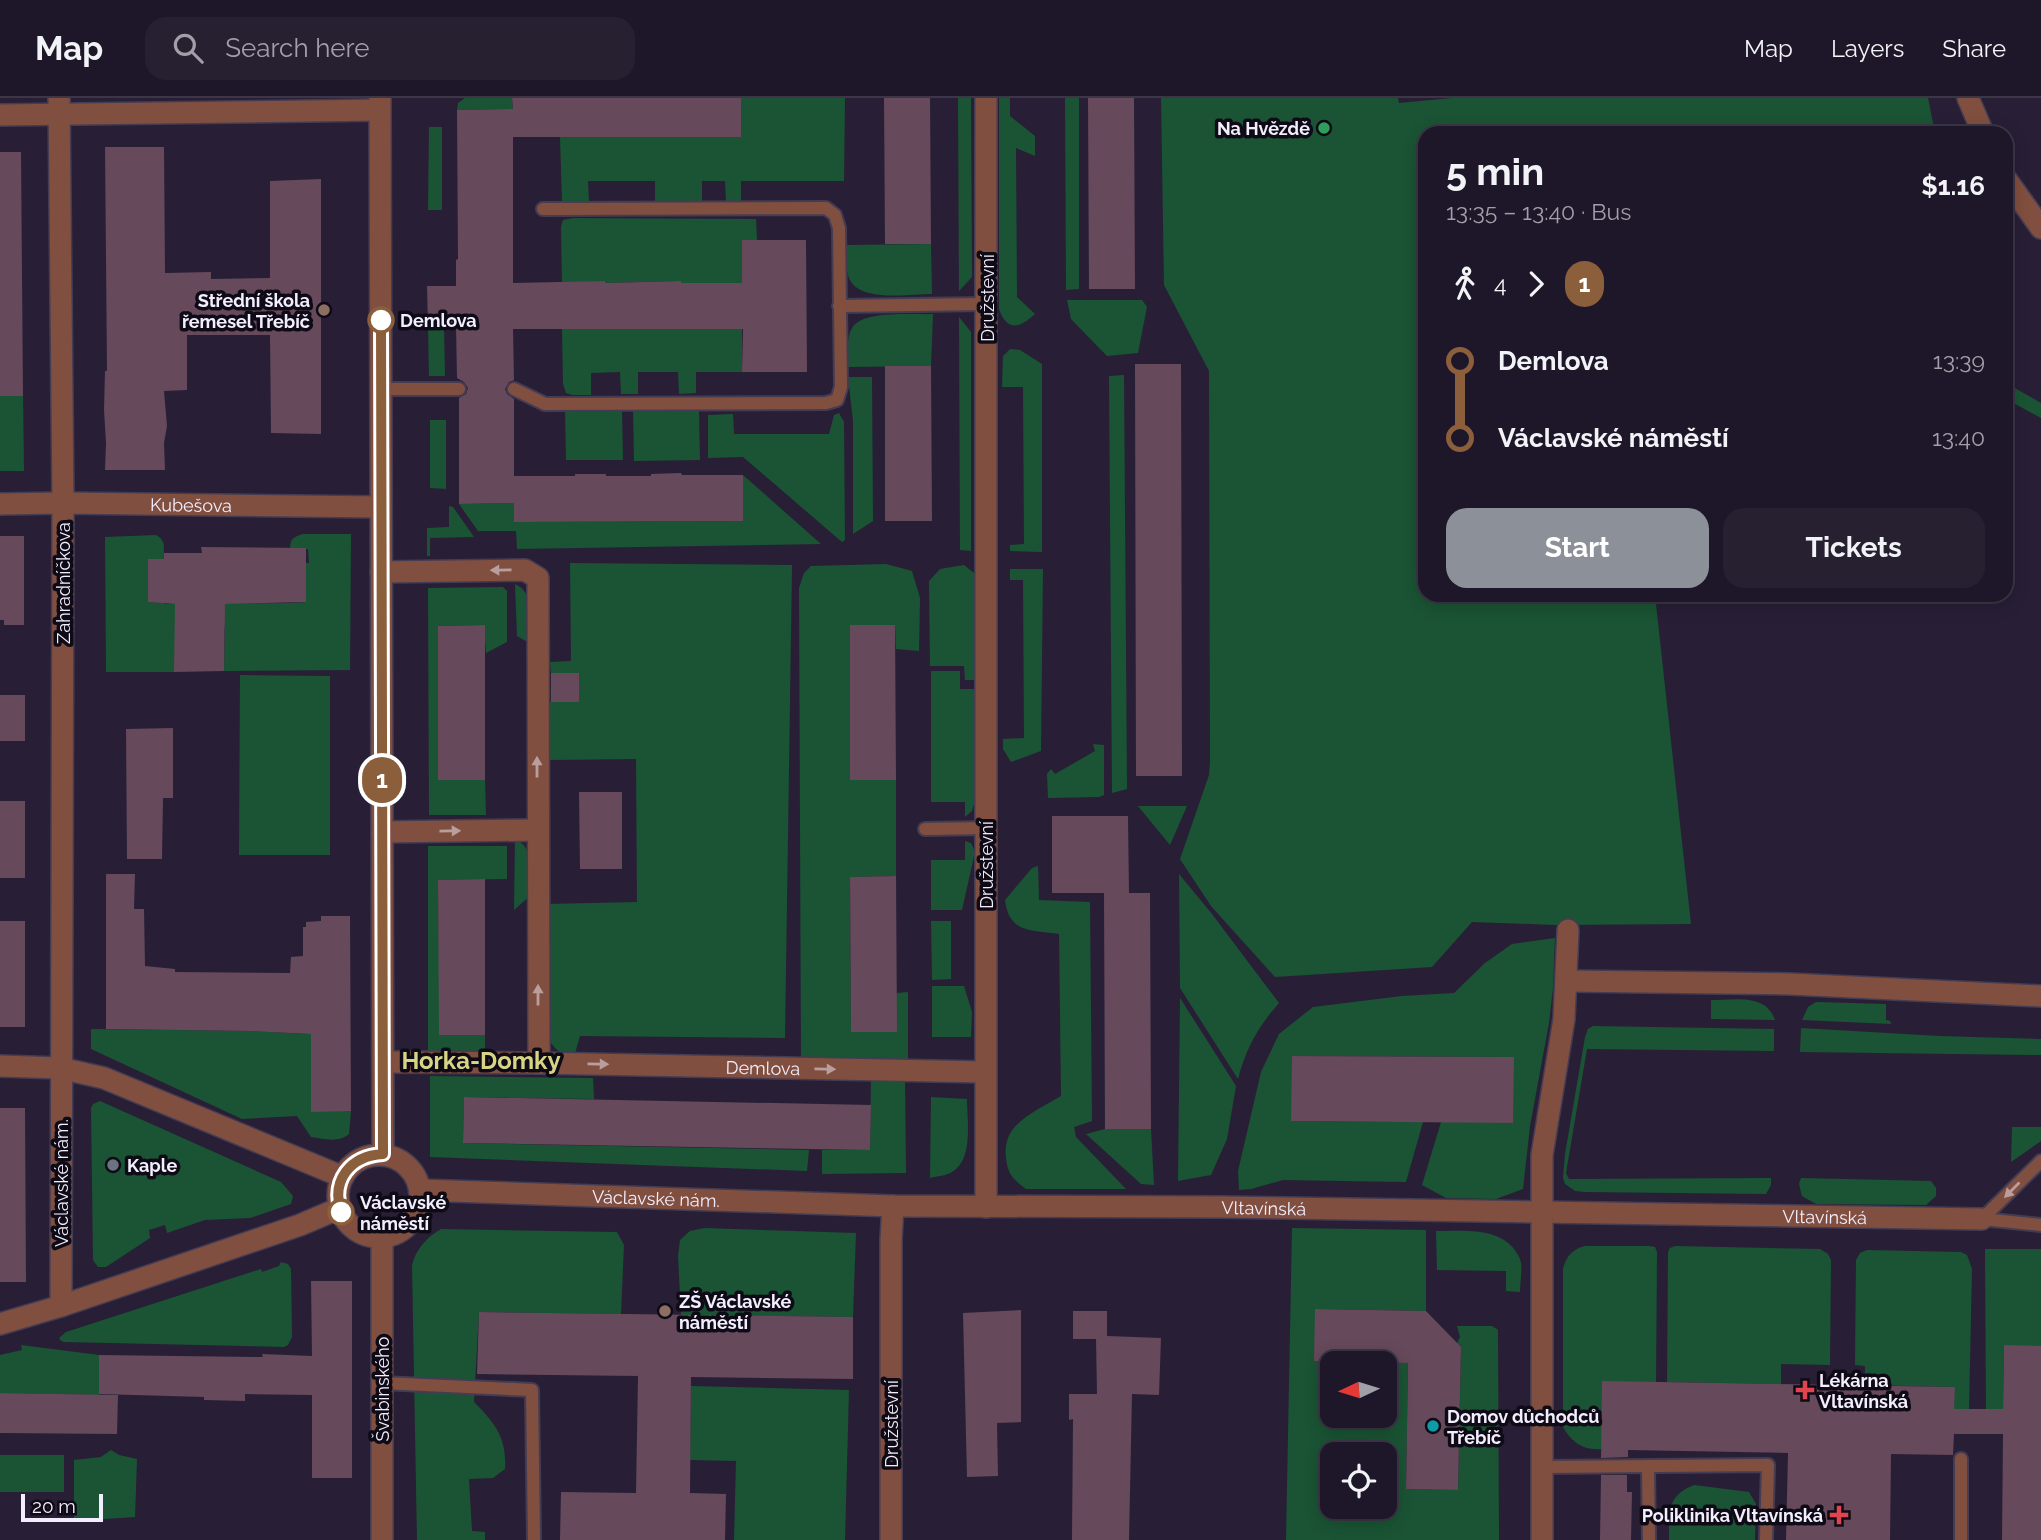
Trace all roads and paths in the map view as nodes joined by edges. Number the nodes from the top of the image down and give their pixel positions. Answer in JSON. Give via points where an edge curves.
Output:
{"nodes":[{"id":1,"x":986,"y":98,"type":"edge"},
{"id":2,"x":1968,"y":98,"type":"edge"},
{"id":3,"x":380,"y":104,"type":"edge"},
{"id":4,"x":59,"y":107,"type":"edge"},
{"id":5,"x":0,"y":115,"type":"edge"},
{"id":6,"x":1980,"y":126,"type":"edge"},
{"id":7,"x":2013,"y":189,"type":"edge"},
{"id":8,"x":543,"y":209,"type":"dead end"},
{"id":9,"x":2041,"y":229,"type":"edge"},
{"id":10,"x":986,"y":304,"type":"junction"},
{"id":11,"x":839,"y":306,"type":"junction"},
{"id":12,"x":381,"y":389,"type":"junction"},
{"id":13,"x":458,"y":389,"type":"dead end"},
{"id":14,"x":514,"y":389,"type":"dead end"},
{"id":15,"x":63,"y":503,"type":"junction"},
{"id":16,"x":0,"y":504,"type":"edge"},
{"id":17,"x":381,"y":507,"type":"junction"},
{"id":18,"x":381,"y":572,"type":"junction"},
{"id":19,"x":986,"y":828,"type":"junction"},
{"id":20,"x":925,"y":829,"type":"dead end"},
{"id":21,"x":537,"y":830,"type":"junction"},
{"id":22,"x":382,"y":831,"type":"junction"},
{"id":23,"x":1568,"y":930,"type":"dead end"},
{"id":24,"x":1567,"y":981,"type":"junction"},
{"id":25,"x":2041,"y":996,"type":"edge"},
{"id":26,"x":383,"y":1062,"type":"junction"},
{"id":27,"x":539,"y":1063,"type":"junction"},
{"id":28,"x":0,"y":1066,"type":"edge"},
{"id":29,"x":60,"y":1068,"type":"junction"},
{"id":30,"x":985,"y":1072,"type":"junction"},
{"id":31,"x":383,"y":1154,"type":"junction"},
{"id":32,"x":2041,"y":1161,"type":"edge"},
{"id":33,"x":342,"y":1177,"type":"junction"},
{"id":34,"x":420,"y":1190,"type":"junction"},
{"id":35,"x":893,"y":1206,"type":"junction"},
{"id":36,"x":986,"y":1207,"type":"junction"},
{"id":37,"x":340,"y":1208,"type":"junction"},
{"id":38,"x":1542,"y":1212,"type":"junction"},
{"id":39,"x":1982,"y":1219,"type":"junction"},
{"id":40,"x":2041,"y":1225,"type":"edge"},
{"id":41,"x":382,"y":1237,"type":"junction"},
{"id":42,"x":61,"y":1306,"type":"junction"},
{"id":43,"x":0,"y":1324,"type":"edge"},
{"id":44,"x":382,"y":1383,"type":"junction"},
{"id":45,"x":1961,"y":1459,"type":"dead end"},
{"id":46,"x":1648,"y":1466,"type":"junction"},
{"id":47,"x":1542,"y":1468,"type":"junction"},
{"id":48,"x":382,"y":1540,"type":"edge"},
{"id":49,"x":534,"y":1540,"type":"edge"},
{"id":50,"x":891,"y":1540,"type":"edge"},
{"id":51,"x":1542,"y":1540,"type":"edge"},
{"id":52,"x":1649,"y":1540,"type":"edge"},
{"id":53,"x":1766,"y":1540,"type":"edge"},
{"id":54,"x":1961,"y":1540,"type":"edge"}],
"edges":[{"from":1,"to":10,"type":"street","name":"Družstevní"},
{"from":2,"to":6,"type":"street"},
{"from":3,"to":4,"type":"street"},
{"from":3,"to":12,"type":"street"},
{"from":4,"to":5,"type":"street"},
{"from":4,"to":15,"type":"street","name":"Zahradníčkova"},
{"from":7,"to":9,"type":"street"},
{"from":8,"to":11,"type":"lane","via":[[826,208],[835,215],[839,229]]},
{"from":10,"to":11,"type":"lane"},
{"from":10,"to":19,"type":"street","name":"Družstevní"},
{"from":11,"to":14,"type":"lane","via":[[841,387],[837,400],[826,403],[545,404]]},
{"from":12,"to":13,"type":"lane"},
{"from":12,"to":17,"type":"street"},
{"from":15,"to":16,"type":"street","name":"Kubešova"},
{"from":15,"to":17,"type":"street","name":"Kubešova"},
{"from":15,"to":29,"type":"street","name":"Zahradníčkova"},
{"from":17,"to":18,"type":"street"},
{"from":21,"to":18,"type":"street","one_way":true,"via":[[538,578],[525,570]]},
{"from":18,"to":22,"type":"street"},
{"from":19,"to":20,"type":"lane"},
{"from":19,"to":30,"type":"street","name":"Družstevní"},
{"from":22,"to":21,"type":"street","one_way":true},
{"from":27,"to":21,"type":"street","one_way":true},
{"from":22,"to":26,"type":"street"},
{"from":23,"to":24,"type":"street"},
{"from":24,"to":25,"type":"street","via":[[1790,984]]},
{"from":24,"to":38,"type":"street","via":[[1542,1156]]},
{"from":26,"to":27,"type":"street","name":"Demlova"},
{"from":26,"to":31,"type":"street"},
{"from":27,"to":30,"type":"street","name":"Demlova","one_way":true},
{"from":28,"to":29,"type":"street"},
{"from":29,"to":33,"type":"street","via":[[104,1078]]},
{"from":29,"to":42,"type":"street","name":"Václavské nám."},
{"from":30,"to":36,"type":"street","name":"Družstevní"},
{"from":31,"to":33,"type":"street","via":[[361,1158]]},
{"from":31,"to":34,"type":"street","via":[[403,1162]]},
{"from":32,"to":39,"type":"lane","one_way":true},
{"from":33,"to":37,"type":"street"},
{"from":34,"to":35,"type":"street","name":"Václavské nám."},
{"from":34,"to":41,"type":"street","via":[[421,1201],[412,1221],[405,1229]]},
{"from":35,"to":36,"type":"street"},
{"from":35,"to":50,"type":"street","name":"Družstevní"},
{"from":36,"to":38,"type":"street","name":"Vltavínská"},
{"from":37,"to":41,"type":"street","via":[[353,1228]]},
{"from":37,"to":42,"type":"street"},
{"from":38,"to":39,"type":"street","name":"Vltavínská"},
{"from":38,"to":47,"type":"street"},
{"from":39,"to":40,"type":"lane"},
{"from":41,"to":44,"type":"street","name":"Švabinského"},
{"from":42,"to":43,"type":"street"},
{"from":44,"to":48,"type":"street","name":"Švabinského"},
{"from":44,"to":49,"type":"lane","via":[[532,1390]]},
{"from":45,"to":54,"type":"lane"},
{"from":46,"to":47,"type":"lane"},
{"from":46,"to":52,"type":"lane"},
{"from":46,"to":53,"type":"lane","via":[[1768,1465]]},
{"from":47,"to":51,"type":"street"}]}
